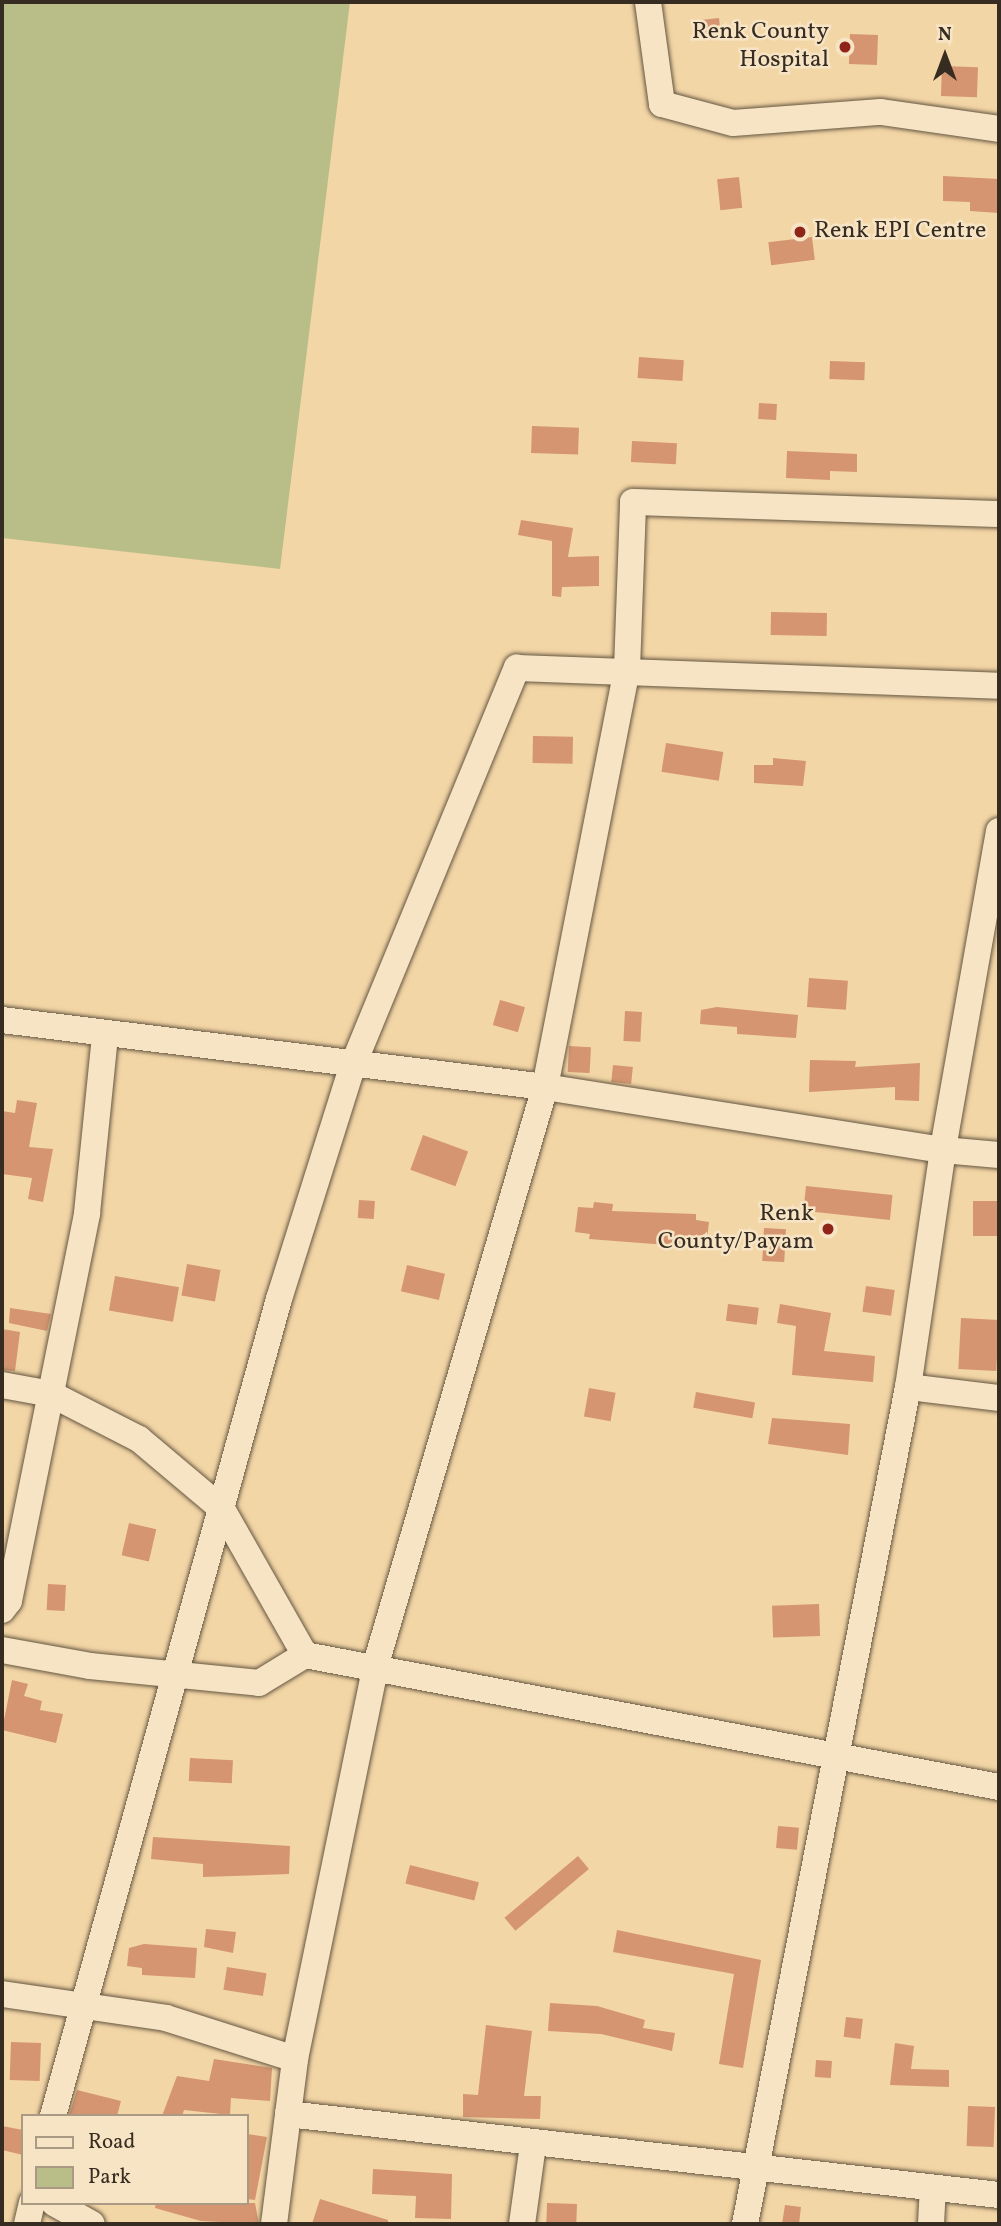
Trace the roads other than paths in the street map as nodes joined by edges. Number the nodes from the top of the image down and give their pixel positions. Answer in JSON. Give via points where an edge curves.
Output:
{"nodes":[{"id":1,"x":648,"y":2,"type":"edge"},
{"id":2,"x":999,"y":130,"type":"edge"},
{"id":3,"x":999,"y":514,"type":"edge"},
{"id":4,"x":627,"y":669,"type":"junction"},
{"id":5,"x":999,"y":686,"type":"edge"},
{"id":6,"x":999,"y":831,"type":"edge"},
{"id":7,"x":2,"y":1020,"type":"edge"},
{"id":8,"x":105,"y":1036,"type":"junction"},
{"id":9,"x":353,"y":1065,"type":"junction"},
{"id":10,"x":545,"y":1087,"type":"junction"},
{"id":11,"x":943,"y":1150,"type":"junction"},
{"id":12,"x":999,"y":1155,"type":"edge"},
{"id":13,"x":2,"y":1385,"type":"edge"},
{"id":14,"x":908,"y":1387,"type":"junction"},
{"id":15,"x":51,"y":1394,"type":"junction"},
{"id":16,"x":999,"y":1398,"type":"edge"},
{"id":17,"x":222,"y":1509,"type":"junction"},
{"id":18,"x":2,"y":1611,"type":"edge"},
{"id":19,"x":2,"y":1650,"type":"edge"},
{"id":20,"x":305,"y":1655,"type":"junction"},
{"id":21,"x":376,"y":1664,"type":"junction"},
{"id":22,"x":177,"y":1671,"type":"junction"},
{"id":23,"x":837,"y":1757,"type":"junction"},
{"id":24,"x":999,"y":1787,"type":"edge"},
{"id":25,"x":2,"y":1994,"type":"edge"},
{"id":26,"x":79,"y":2005,"type":"junction"},
{"id":27,"x":295,"y":2059,"type":"junction"},
{"id":28,"x":53,"y":2114,"type":"edge"},
{"id":29,"x":288,"y":2114,"type":"junction"},
{"id":30,"x":533,"y":2145,"type":"junction"},
{"id":31,"x":757,"y":2172,"type":"junction"},
{"id":32,"x":933,"y":2189,"type":"junction"},
{"id":33,"x":999,"y":2195,"type":"edge"},
{"id":34,"x":32,"y":2205,"type":"edge"},
{"id":35,"x":58,"y":2205,"type":"edge"},
{"id":36,"x":27,"y":2224,"type":"edge"},
{"id":37,"x":92,"y":2224,"type":"edge"},
{"id":38,"x":274,"y":2224,"type":"edge"},
{"id":39,"x":522,"y":2224,"type":"edge"},
{"id":40,"x":745,"y":2224,"type":"edge"},
{"id":41,"x":931,"y":2224,"type":"edge"}],
"edges":[{"from":1,"to":2,"type":"street","via":[[662,104],[733,123],[881,112]]},
{"from":3,"to":4,"type":"street","via":[[633,502]]},
{"from":4,"to":5,"type":"street"},
{"from":4,"to":9,"type":"street","via":[[517,668]]},
{"from":4,"to":10,"type":"street"},
{"from":6,"to":11,"type":"street"},
{"from":7,"to":8,"type":"street"},
{"from":8,"to":9,"type":"street"},
{"from":8,"to":15,"type":"street","via":[[88,1213]]},
{"from":9,"to":10,"type":"street"},
{"from":9,"to":17,"type":"street"},
{"from":10,"to":11,"type":"street"},
{"from":10,"to":21,"type":"street"},
{"from":11,"to":12,"type":"street"},
{"from":11,"to":14,"type":"street"},
{"from":13,"to":15,"type":"street"},
{"from":14,"to":16,"type":"street"},
{"from":14,"to":23,"type":"street"},
{"from":15,"to":17,"type":"street","via":[[139,1438]]},
{"from":15,"to":18,"type":"street"},
{"from":17,"to":20,"type":"street"},
{"from":17,"to":22,"type":"street"},
{"from":19,"to":22,"type":"street","via":[[90,1666]]},
{"from":20,"to":21,"type":"street"},
{"from":20,"to":22,"type":"street","via":[[259,1683]]},
{"from":21,"to":23,"type":"street"},
{"from":21,"to":27,"type":"street"},
{"from":22,"to":26,"type":"street"},
{"from":23,"to":24,"type":"street"},
{"from":23,"to":31,"type":"street"},
{"from":25,"to":26,"type":"street"},
{"from":26,"to":27,"type":"street","via":[[166,2018]]},
{"from":26,"to":28,"type":"street"},
{"from":27,"to":29,"type":"street"},
{"from":29,"to":30,"type":"street"},
{"from":29,"to":38,"type":"street"},
{"from":30,"to":31,"type":"street"},
{"from":30,"to":39,"type":"street"},
{"from":31,"to":32,"type":"street"},
{"from":31,"to":40,"type":"street"},
{"from":32,"to":33,"type":"street"},
{"from":32,"to":41,"type":"street"},
{"from":34,"to":36,"type":"street"},
{"from":35,"to":37,"type":"street"}]}
